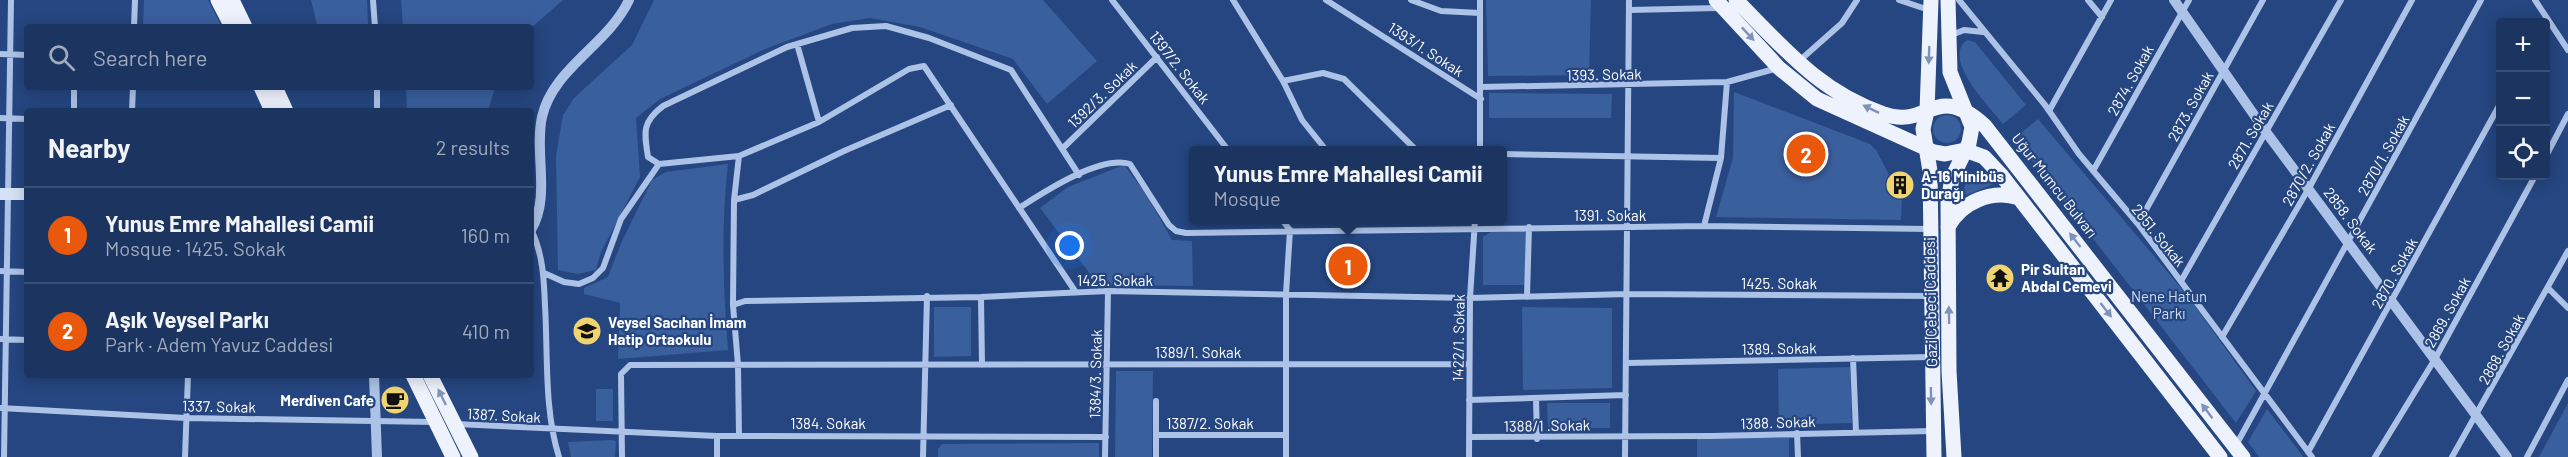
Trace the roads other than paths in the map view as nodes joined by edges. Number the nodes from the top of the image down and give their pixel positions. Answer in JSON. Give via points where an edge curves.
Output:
{"nodes":[{"id":1,"x":11,"y":0,"type":"edge"},
{"id":2,"x":135,"y":0,"type":"edge"},
{"id":3,"x":218,"y":0,"type":"edge"},
{"id":4,"x":232,"y":0,"type":"edge"},
{"id":5,"x":373,"y":0,"type":"edge"},
{"id":6,"x":629,"y":0,"type":"edge"},
{"id":7,"x":1112,"y":0,"type":"edge"},
{"id":8,"x":1233,"y":0,"type":"edge"},
{"id":9,"x":1326,"y":0,"type":"edge"},
{"id":10,"x":1411,"y":0,"type":"edge"},
{"id":11,"x":1480,"y":0,"type":"edge"},
{"id":12,"x":1629,"y":0,"type":"edge"},
{"id":13,"x":1857,"y":0,"type":"edge"},
{"id":14,"x":1899,"y":0,"type":"edge"},
{"id":15,"x":1948,"y":0,"type":"edge"},
{"id":16,"x":1959,"y":0,"type":"edge"},
{"id":17,"x":2088,"y":0,"type":"edge"},
{"id":18,"x":2111,"y":0,"type":"edge"},
{"id":19,"x":2174,"y":0,"type":"edge"},
{"id":20,"x":2189,"y":0,"type":"edge"},
{"id":21,"x":2263,"y":0,"type":"edge"},
{"id":22,"x":2341,"y":0,"type":"edge"},
{"id":23,"x":2412,"y":0,"type":"edge"},
{"id":24,"x":2481,"y":0,"type":"edge"},
{"id":25,"x":2535,"y":0,"type":"edge"},
{"id":26,"x":1725,"y":3,"type":"edge"},
{"id":27,"x":1931,"y":5,"type":"edge"},
{"id":28,"x":1629,"y":10,"type":"junction"},
{"id":29,"x":2182,"y":12,"type":"junction"},
{"id":30,"x":1480,"y":13,"type":"junction"},
{"id":31,"x":2102,"y":17,"type":"junction"},
{"id":32,"x":2544,"y":18,"type":"edge"},
{"id":33,"x":134,"y":24,"type":"edge"},
{"id":34,"x":230,"y":24,"type":"edge"},
{"id":35,"x":244,"y":24,"type":"edge"},
{"id":36,"x":375,"y":24,"type":"edge"},
{"id":37,"x":2550,"y":26,"type":"edge"},
{"id":38,"x":1983,"y":32,"type":"junction"},
{"id":39,"x":1947,"y":37,"type":"junction"},
{"id":40,"x":797,"y":44,"type":"junction"},
{"id":41,"x":2568,"y":50,"type":"edge"},
{"id":42,"x":0,"y":54,"type":"edge"},
{"id":43,"x":9,"y":54,"type":"junction"},
{"id":44,"x":24,"y":55,"type":"edge"},
{"id":45,"x":1157,"y":57,"type":"junction"},
{"id":46,"x":1798,"y":62,"type":"junction"},
{"id":47,"x":1779,"y":68,"type":"junction"},
{"id":48,"x":2224,"y":71,"type":"junction"},
{"id":49,"x":1284,"y":81,"type":"junction"},
{"id":50,"x":1727,"y":82,"type":"junction"},
{"id":51,"x":1628,"y":86,"type":"junction"},
{"id":52,"x":1481,"y":87,"type":"junction"},
{"id":53,"x":74,"y":90,"type":"edge"},
{"id":54,"x":133,"y":90,"type":"edge"},
{"id":55,"x":262,"y":90,"type":"edge"},
{"id":56,"x":276,"y":90,"type":"edge"},
{"id":57,"x":377,"y":90,"type":"edge"},
{"id":58,"x":1481,"y":99,"type":"junction"},
{"id":59,"x":951,"y":105,"type":"junction"},
{"id":60,"x":74,"y":108,"type":"edge"},
{"id":61,"x":132,"y":108,"type":"edge"},
{"id":62,"x":271,"y":108,"type":"edge"},
{"id":63,"x":285,"y":108,"type":"edge"},
{"id":64,"x":377,"y":108,"type":"edge"},
{"id":65,"x":1927,"y":111,"type":"junction"},
{"id":66,"x":2049,"y":111,"type":"junction"},
{"id":67,"x":2496,"y":111,"type":"edge"},
{"id":68,"x":1966,"y":112,"type":"junction"},
{"id":69,"x":2568,"y":114,"type":"edge"},
{"id":70,"x":0,"y":118,"type":"edge"},
{"id":71,"x":10,"y":118,"type":"junction"},
{"id":72,"x":24,"y":119,"type":"edge"},
{"id":73,"x":819,"y":122,"type":"junction"},
{"id":74,"x":2266,"y":132,"type":"junction"},
{"id":75,"x":1225,"y":146,"type":"edge"},
{"id":76,"x":1323,"y":146,"type":"edge"},
{"id":77,"x":1412,"y":146,"type":"edge"},
{"id":78,"x":1480,"y":146,"type":"edge"},
{"id":79,"x":1063,"y":148,"type":"junction"},
{"id":80,"x":2550,"y":148,"type":"edge"},
{"id":81,"x":1928,"y":149,"type":"junction"},
{"id":82,"x":1965,"y":150,"type":"junction"},
{"id":83,"x":1507,"y":154,"type":"edge"},
{"id":84,"x":739,"y":156,"type":"junction"},
{"id":85,"x":1627,"y":156,"type":"junction"},
{"id":86,"x":1721,"y":158,"type":"junction"},
{"id":87,"x":659,"y":164,"type":"junction"},
{"id":88,"x":2093,"y":171,"type":"junction"},
{"id":89,"x":1079,"y":175,"type":"junction"},
{"id":90,"x":2533,"y":180,"type":"edge"},
{"id":91,"x":2309,"y":188,"type":"junction"},
{"id":92,"x":4,"y":194,"type":"edge"},
{"id":93,"x":24,"y":194,"type":"edge"},
{"id":94,"x":2019,"y":198,"type":"junction"},
{"id":95,"x":734,"y":200,"type":"junction"},
{"id":96,"x":1019,"y":208,"type":"junction"},
{"id":97,"x":1286,"y":224,"type":"edge"},
{"id":98,"x":1449,"y":224,"type":"edge"},
{"id":99,"x":1475,"y":224,"type":"edge"},
{"id":100,"x":1488,"y":224,"type":"edge"},
{"id":101,"x":2138,"y":224,"type":"junction"},
{"id":102,"x":534,"y":225,"type":"edge"},
{"id":103,"x":1704,"y":226,"type":"junction"},
{"id":104,"x":1529,"y":227,"type":"junction"},
{"id":105,"x":1629,"y":227,"type":"junction"},
{"id":106,"x":1947,"y":228,"type":"junction"},
{"id":107,"x":1931,"y":229,"type":"junction"},
{"id":108,"x":1290,"y":230,"type":"junction"},
{"id":109,"x":534,"y":236,"type":"edge"},
{"id":110,"x":2350,"y":241,"type":"junction"},
{"id":111,"x":2568,"y":251,"type":"edge"},
{"id":112,"x":4,"y":272,"type":"edge"},
{"id":113,"x":24,"y":272,"type":"edge"},
{"id":114,"x":544,"y":273,"type":"junction"},
{"id":115,"x":2181,"y":282,"type":"junction"},
{"id":116,"x":2548,"y":288,"type":"junction"},
{"id":117,"x":1075,"y":291,"type":"junction"},
{"id":118,"x":1108,"y":291,"type":"junction"},
{"id":119,"x":1286,"y":294,"type":"junction"},
{"id":120,"x":1628,"y":294,"type":"junction"},
{"id":121,"x":927,"y":296,"type":"junction"},
{"id":122,"x":1527,"y":296,"type":"junction"},
{"id":123,"x":1930,"y":296,"type":"junction"},
{"id":124,"x":981,"y":297,"type":"junction"},
{"id":125,"x":1470,"y":298,"type":"junction"},
{"id":126,"x":2392,"y":301,"type":"junction"},
{"id":127,"x":733,"y":305,"type":"junction"},
{"id":128,"x":2568,"y":309,"type":"edge"},
{"id":129,"x":2222,"y":337,"type":"junction"},
{"id":130,"x":3,"y":339,"type":"edge"},
{"id":131,"x":24,"y":339,"type":"edge"},
{"id":132,"x":1931,"y":357,"type":"junction"},
{"id":133,"x":1853,"y":358,"type":"junction"},
{"id":134,"x":2435,"y":359,"type":"junction"},
{"id":135,"x":1627,"y":363,"type":"junction"},
{"id":136,"x":1107,"y":364,"type":"junction"},
{"id":137,"x":1286,"y":364,"type":"junction"},
{"id":138,"x":1470,"y":364,"type":"junction"},
{"id":139,"x":738,"y":365,"type":"junction"},
{"id":140,"x":926,"y":365,"type":"junction"},
{"id":141,"x":982,"y":365,"type":"junction"},
{"id":142,"x":188,"y":378,"type":"edge"},
{"id":143,"x":374,"y":378,"type":"edge"},
{"id":144,"x":415,"y":378,"type":"edge"},
{"id":145,"x":432,"y":378,"type":"edge"},
{"id":146,"x":2568,"y":380,"type":"edge"},
{"id":147,"x":1626,"y":395,"type":"junction"},
{"id":148,"x":2265,"y":395,"type":"junction"},
{"id":149,"x":1536,"y":398,"type":"junction"},
{"id":150,"x":1469,"y":400,"type":"junction"},
{"id":151,"x":1156,"y":401,"type":"dead end"},
{"id":152,"x":2,"y":408,"type":"edge"},
{"id":153,"x":2477,"y":416,"type":"junction"},
{"id":154,"x":186,"y":418,"type":"junction"},
{"id":155,"x":376,"y":421,"type":"junction"},
{"id":156,"x":438,"y":422,"type":"junction"},
{"id":157,"x":455,"y":424,"type":"junction"},
{"id":158,"x":551,"y":429,"type":"junction"},
{"id":159,"x":1932,"y":431,"type":"junction"},
{"id":160,"x":622,"y":432,"type":"junction"},
{"id":161,"x":1856,"y":432,"type":"junction"},
{"id":162,"x":1797,"y":433,"type":"junction"},
{"id":163,"x":924,"y":435,"type":"junction"},
{"id":164,"x":1156,"y":435,"type":"junction"},
{"id":165,"x":1286,"y":435,"type":"junction"},
{"id":166,"x":1626,"y":435,"type":"junction"},
{"id":167,"x":717,"y":436,"type":"junction"},
{"id":168,"x":739,"y":436,"type":"junction"},
{"id":169,"x":1106,"y":437,"type":"junction"},
{"id":170,"x":1469,"y":437,"type":"junction"},
{"id":171,"x":1537,"y":439,"type":"junction"},
{"id":172,"x":2239,"y":452,"type":"edge"},
{"id":173,"x":2310,"y":455,"type":"edge"},
{"id":174,"x":4,"y":457,"type":"edge"},
{"id":175,"x":185,"y":457,"type":"edge"},
{"id":176,"x":377,"y":457,"type":"edge"},
{"id":177,"x":453,"y":457,"type":"edge"},
{"id":178,"x":471,"y":457,"type":"edge"},
{"id":179,"x":559,"y":457,"type":"edge"},
{"id":180,"x":622,"y":457,"type":"edge"},
{"id":181,"x":717,"y":457,"type":"edge"},
{"id":182,"x":923,"y":457,"type":"edge"},
{"id":183,"x":1105,"y":457,"type":"edge"},
{"id":184,"x":1156,"y":457,"type":"edge"},
{"id":185,"x":1286,"y":457,"type":"edge"},
{"id":186,"x":1469,"y":457,"type":"edge"},
{"id":187,"x":1625,"y":457,"type":"edge"},
{"id":188,"x":1798,"y":457,"type":"edge"},
{"id":189,"x":1934,"y":457,"type":"edge"},
{"id":190,"x":1954,"y":457,"type":"edge"},
{"id":191,"x":2220,"y":457,"type":"edge"},
{"id":192,"x":2375,"y":457,"type":"edge"},
{"id":193,"x":2452,"y":457,"type":"edge"},
{"id":194,"x":2507,"y":457,"type":"edge"},
{"id":195,"x":2527,"y":457,"type":"edge"}],
"edges":[{"from":1,"to":43,"type":"street"},
{"from":2,"to":33,"type":"street"},
{"from":3,"to":34,"type":"main road"},
{"from":4,"to":35,"type":"main road"},
{"from":5,"to":36,"type":"street"},
{"from":6,"to":102,"type":"street","via":[[608,34],[572,67],[549,96],[542,118],[541,202]]},
{"from":7,"to":45,"type":"street","name":"1397/2. Sokak"},
{"from":8,"to":49,"type":"street"},
{"from":9,"to":58,"type":"street","name":"1393/1. Sokak"},
{"from":10,"to":30,"type":"street","via":[[1441,11]]},
{"from":11,"to":30,"type":"street"},
{"from":12,"to":28,"type":"street"},
{"from":13,"to":46,"type":"street","via":[[1842,23]]},
{"from":14,"to":27,"type":"street"},
{"from":15,"to":39,"type":"main road"},
{"from":16,"to":38,"type":"street","name":"2851. Sokak"},
{"from":17,"to":31,"type":"street"},
{"from":18,"to":31,"type":"street"},
{"from":19,"to":29,"type":"street","name":"2858. Sokak"},
{"from":20,"to":29,"type":"street","name":"2874. Sokak"},
{"from":21,"to":48,"type":"street","name":"2873. Sokak"},
{"from":22,"to":74,"type":"street","name":"2871. Sokak"},
{"from":23,"to":91,"type":"street","name":"2870/2. Sokak"},
{"from":24,"to":110,"type":"street","name":"2870/1. Sokak"},
{"from":25,"to":32,"type":"street"},
{"from":26,"to":28,"type":"street"},
{"from":26,"to":46,"type":"main road"},
{"from":26,"to":47,"type":"main road","one_way":true},
{"from":27,"to":65,"type":"main road","one_way":true},
{"from":28,"to":51,"type":"street"},
{"from":29,"to":48,"type":"street","name":"2858. Sokak"},
{"from":29,"to":88,"type":"street","name":"2874. Sokak"},
{"from":30,"to":52,"type":"street"},
{"from":31,"to":66,"type":"street"},
{"from":37,"to":41,"type":"street"},
{"from":38,"to":39,"type":"street","via":[[1964,30]]},
{"from":38,"to":66,"type":"street","name":"2851. Sokak"},
{"from":39,"to":68,"type":"main road","via":[[1950,72]]},
{"from":40,"to":73,"type":"street"},
{"from":40,"to":79,"type":"street","via":[[852,28],[886,27],[999,64],[1011,70]]},
{"from":40,"to":87,"type":"street","via":[[680,97],[648,117],[648,157]]},
{"from":42,"to":43,"type":"street"},
{"from":43,"to":44,"type":"street"},
{"from":43,"to":71,"type":"street"},
{"from":45,"to":75,"type":"street","name":"1397/2. Sokak"},
{"from":45,"to":79,"type":"street","name":"1392/3. Sokak"},
{"from":46,"to":47,"type":"main road"},
{"from":65,"to":46,"type":"main road","one_way":true,"via":[[1909,117],[1883,114],[1826,86]]},
{"from":47,"to":50,"type":"street","name":"1393. Sokak"},
{"from":47,"to":81,"type":"main road","via":[[1817,99]]},
{"from":48,"to":74,"type":"street","name":"2858. Sokak"},
{"from":48,"to":101,"type":"street","name":"2873. Sokak"},
{"from":49,"to":76,"type":"street","via":[[1302,120]]},
{"from":49,"to":77,"type":"street","via":[[1323,73],[1344,79]]},
{"from":50,"to":51,"type":"street","name":"1393. Sokak"},
{"from":50,"to":86,"type":"street"},
{"from":51,"to":52,"type":"street","name":"1393. Sokak"},
{"from":51,"to":85,"type":"street"},
{"from":52,"to":58,"type":"street"},
{"from":53,"to":60,"type":"street"},
{"from":54,"to":61,"type":"street"},
{"from":55,"to":62,"type":"main road"},
{"from":56,"to":63,"type":"main road"},
{"from":57,"to":64,"type":"street"},
{"from":58,"to":78,"type":"street"},
{"from":59,"to":73,"type":"street","via":[[924,66],[917,66]]},
{"from":59,"to":95,"type":"street","via":[[753,195]]},
{"from":59,"to":96,"type":"street"},
{"from":65,"to":68,"type":"main road","via":[[1947,105]]},
{"from":65,"to":81,"type":"main road","via":[[1923,129]]},
{"from":66,"to":88,"type":"street","name":"2851. Sokak"},
{"from":67,"to":126,"type":"street","name":"2870. Sokak"},
{"from":68,"to":82,"type":"main road","via":[[1972,134]]},
{"from":172,"to":68,"type":"main road","name":"Uğur Mumcu Bulvarı","one_way":true,"via":[[2006,150],[1986,126]]},
{"from":69,"to":80,"type":"street"},
{"from":70,"to":71,"type":"street"},
{"from":71,"to":72,"type":"street"},
{"from":71,"to":92,"type":"street"},
{"from":73,"to":84,"type":"street"},
{"from":74,"to":91,"type":"street","name":"2858. Sokak"},
{"from":74,"to":115,"type":"street","name":"2871. Sokak"},
{"from":79,"to":89,"type":"street"},
{"from":81,"to":82,"type":"main road","via":[[1945,154]]},
{"from":81,"to":107,"type":"main road","name":"Gazi Cebeci Caddesi"},
{"from":82,"to":94,"type":"main road","via":[[1984,158]]},
{"from":82,"to":106,"type":"main road","name":"Gazi Cebeci Caddesi","via":[[1949,188]]},
{"from":83,"to":85,"type":"street"},
{"from":84,"to":87,"type":"street"},
{"from":84,"to":95,"type":"street"},
{"from":85,"to":86,"type":"street"},
{"from":85,"to":105,"type":"street"},
{"from":86,"to":103,"type":"street"},
{"from":87,"to":114,"type":"street","via":[[621,219],[603,268],[593,278],[579,284]]},
{"from":88,"to":101,"type":"street","name":"2851. Sokak"},
{"from":89,"to":96,"type":"street"},
{"from":89,"to":108,"type":"street","name":"1391. Sokak","via":[[1119,160],[1130,164],[1176,231]]},
{"from":90,"to":134,"type":"street","name":"2869. Sokak"},
{"from":91,"to":110,"type":"street","name":"2858. Sokak"},
{"from":91,"to":129,"type":"street","name":"2870/2. Sokak"},
{"from":92,"to":93,"type":"main road"},
{"from":92,"to":112,"type":"street"},
{"from":94,"to":106,"type":"main road","via":[[2000,194],[1981,199],[1960,210]]},
{"from":94,"to":191,"type":"main road","one_way":true},
{"from":95,"to":127,"type":"street"},
{"from":96,"to":117,"type":"street"},
{"from":97,"to":108,"type":"street"},
{"from":98,"to":108,"type":"street","name":"1391. Sokak"},
{"from":99,"to":125,"type":"street","name":"1422/1. Sokak"},
{"from":100,"to":104,"type":"street","name":"1391. Sokak"},
{"from":101,"to":115,"type":"street","name":"2851. Sokak"},
{"from":103,"to":105,"type":"street","name":"1391. Sokak"},
{"from":103,"to":107,"type":"street","name":"1391. Sokak"},
{"from":104,"to":105,"type":"street","name":"1391. Sokak"},
{"from":104,"to":122,"type":"street"},
{"from":105,"to":120,"type":"street"},
{"from":190,"to":106,"type":"main road","name":"Gazi Cebeci Caddesi","one_way":true},
{"from":107,"to":123,"type":"main road","name":"Gazi Cebeci Caddesi"},
{"from":108,"to":119,"type":"street"},
{"from":109,"to":114,"type":"street"},
{"from":110,"to":126,"type":"street","name":"2858. Sokak"},
{"from":110,"to":148,"type":"street","name":"2870/1. Sokak"},
{"from":111,"to":116,"type":"street","name":"2868. Sokak"},
{"from":112,"to":113,"type":"street"},
{"from":112,"to":130,"type":"street"},
{"from":114,"to":158,"type":"street"},
{"from":115,"to":129,"type":"street","name":"2851. Sokak"},
{"from":116,"to":128,"type":"street"},
{"from":116,"to":153,"type":"street","name":"2868. Sokak"},
{"from":117,"to":118,"type":"street","name":"1425. Sokak"},
{"from":117,"to":124,"type":"street","name":"1425. Sokak"},
{"from":118,"to":119,"type":"street","name":"1425. Sokak"},
{"from":118,"to":136,"type":"street","name":"1384/3. Sokak"},
{"from":119,"to":125,"type":"street","name":"1425. Sokak"},
{"from":119,"to":137,"type":"street"},
{"from":120,"to":122,"type":"street","name":"1425. Sokak"},
{"from":120,"to":123,"type":"street","name":"1425. Sokak"},
{"from":120,"to":135,"type":"street"},
{"from":121,"to":124,"type":"street","name":"1425. Sokak"},
{"from":121,"to":127,"type":"street","name":"1425. Sokak","via":[[745,301]]},
{"from":121,"to":140,"type":"street"},
{"from":122,"to":125,"type":"street","name":"1425. Sokak"},
{"from":123,"to":132,"type":"main road","name":"Gazi Cebeci Caddesi"},
{"from":124,"to":141,"type":"street"},
{"from":125,"to":138,"type":"street","name":"1422/1. Sokak"},
{"from":126,"to":134,"type":"street","name":"2858. Sokak"},
{"from":126,"to":173,"type":"street","name":"2870. Sokak"},
{"from":127,"to":139,"type":"street"},
{"from":129,"to":148,"type":"street","name":"2851. Sokak"},
{"from":130,"to":131,"type":"street"},
{"from":130,"to":152,"type":"street"},
{"from":132,"to":133,"type":"street","name":"1389. Sokak"},
{"from":132,"to":159,"type":"main road","name":"Gazi Cebeci Caddesi","one_way":true},
{"from":133,"to":135,"type":"street","name":"1389. Sokak"},
{"from":133,"to":161,"type":"street"},
{"from":134,"to":153,"type":"street","name":"2858. Sokak"},
{"from":134,"to":192,"type":"street","name":"2869. Sokak"},
{"from":135,"to":147,"type":"street"},
{"from":136,"to":137,"type":"street","name":"1389/1. Sokak"},
{"from":136,"to":141,"type":"street","name":"1389/1. Sokak"},
{"from":136,"to":169,"type":"street","name":"1384/3. Sokak"},
{"from":137,"to":138,"type":"street","name":"1389/1. Sokak"},
{"from":137,"to":165,"type":"street"},
{"from":138,"to":150,"type":"street","name":"1422/1. Sokak"},
{"from":139,"to":140,"type":"street","name":"1389/1. Sokak"},
{"from":139,"to":160,"type":"street","name":"1389/1. Sokak","via":[[630,365],[621,374]]},
{"from":139,"to":168,"type":"street"},
{"from":140,"to":141,"type":"street","name":"1389/1. Sokak"},
{"from":140,"to":163,"type":"street"},
{"from":142,"to":154,"type":"street"},
{"from":143,"to":155,"type":"street"},
{"from":144,"to":156,"type":"main road"},
{"from":157,"to":145,"type":"main road","one_way":true},
{"from":146,"to":195,"type":"street"},
{"from":147,"to":149,"type":"street"},
{"from":147,"to":166,"type":"street"},
{"from":148,"to":172,"type":"street","name":"2870/1. Sokak"},
{"from":148,"to":173,"type":"street","name":"2851. Sokak"},
{"from":149,"to":150,"type":"street"},
{"from":149,"to":171,"type":"street"},
{"from":150,"to":170,"type":"street","name":"1422/1. Sokak"},
{"from":151,"to":164,"type":"street"},
{"from":152,"to":154,"type":"street","name":"1337. Sokak"},
{"from":152,"to":174,"type":"street"},
{"from":153,"to":193,"type":"street","name":"2868. Sokak"},
{"from":153,"to":194,"type":"street","name":"2858. Sokak"},
{"from":154,"to":155,"type":"street","name":"1337. Sokak"},
{"from":154,"to":175,"type":"street"},
{"from":155,"to":156,"type":"street","name":"1337. Sokak"},
{"from":155,"to":176,"type":"street"},
{"from":156,"to":177,"type":"main road"},
{"from":157,"to":158,"type":"street","name":"1387. Sokak"},
{"from":157,"to":178,"type":"main road"},
{"from":158,"to":160,"type":"street","name":"1384. Sokak"},
{"from":158,"to":179,"type":"street"},
{"from":159,"to":161,"type":"street","name":"1388. Sokak"},
{"from":159,"to":189,"type":"main road","name":"Gazi Cebeci Caddesi"},
{"from":160,"to":167,"type":"street","name":"1384. Sokak"},
{"from":160,"to":180,"type":"street"},
{"from":161,"to":162,"type":"street","name":"1388. Sokak"},
{"from":162,"to":166,"type":"street","name":"1388. Sokak"},
{"from":162,"to":188,"type":"street"},
{"from":163,"to":168,"type":"street","name":"1384. Sokak"},
{"from":163,"to":169,"type":"street","name":"1384. Sokak"},
{"from":163,"to":182,"type":"street"},
{"from":164,"to":165,"type":"street","name":"1387/2. Sokak"},
{"from":164,"to":184,"type":"street","name":"1387/2. Sokak"},
{"from":165,"to":185,"type":"street"},
{"from":166,"to":171,"type":"street","name":"1388/1 .Sokak"},
{"from":166,"to":187,"type":"street"},
{"from":167,"to":168,"type":"street","name":"1384. Sokak"},
{"from":167,"to":181,"type":"street"},
{"from":169,"to":183,"type":"street","name":"1384/3. Sokak"},
{"from":170,"to":171,"type":"street","name":"1388/1 .Sokak"},
{"from":170,"to":186,"type":"street","name":"1422/1. Sokak"}]}
